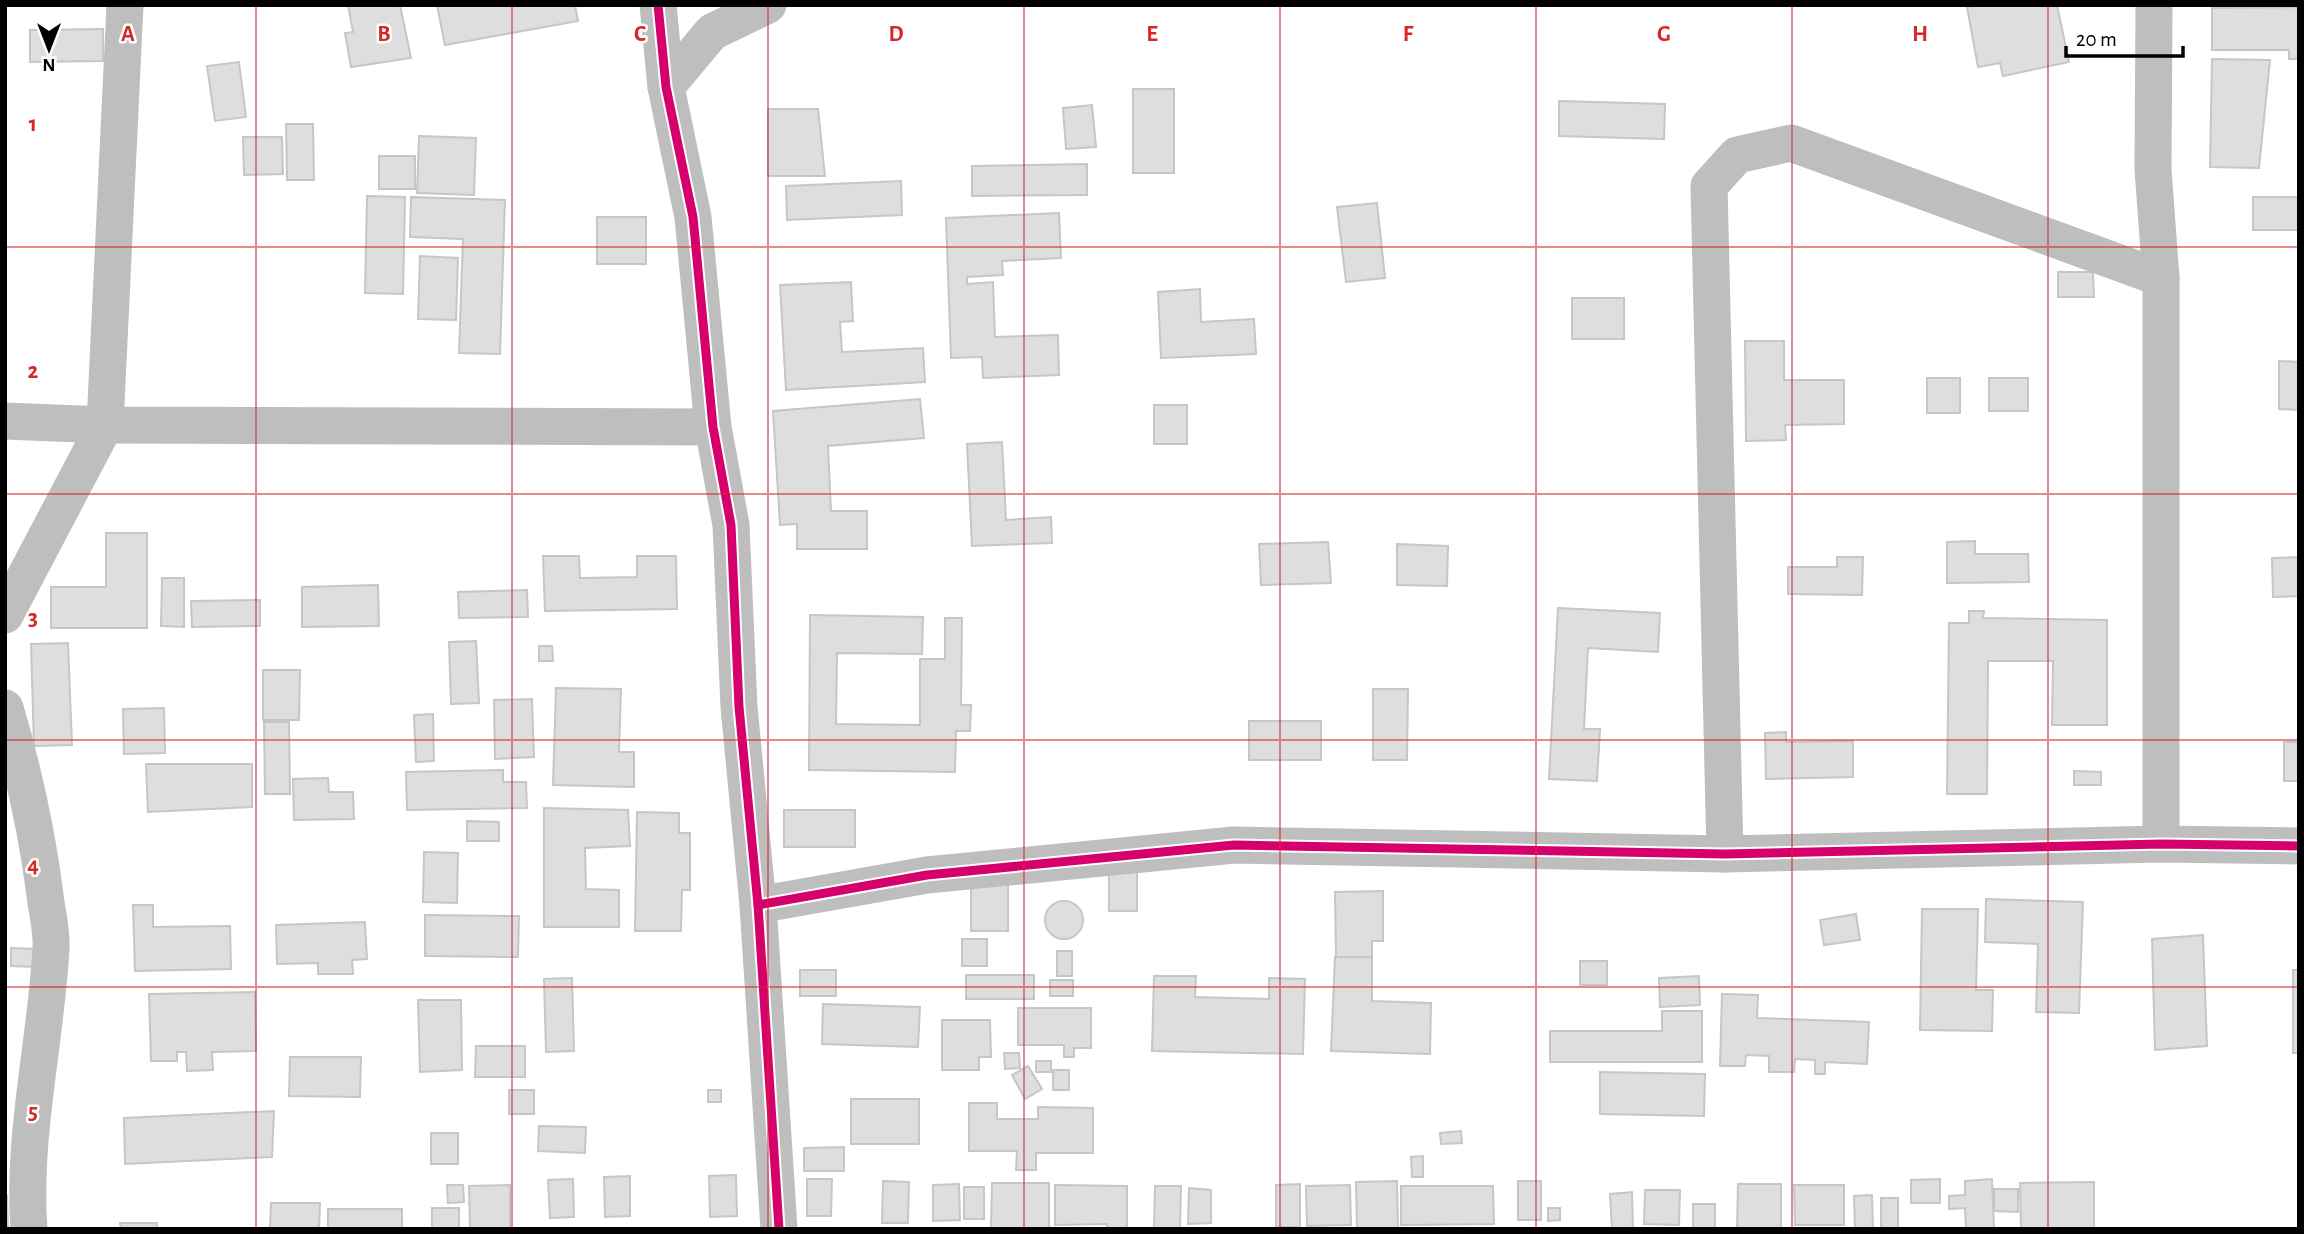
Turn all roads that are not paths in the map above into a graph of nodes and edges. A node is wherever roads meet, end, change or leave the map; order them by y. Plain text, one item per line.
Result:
1 (125, 5) edge
2 (658, 5) edge
3 (768, 5) edge
4 (2154, 5) edge
5 (666, 88) junction
6 (2161, 278) junction
7 (5, 421) edge
8 (105, 425) junction
9 (713, 427) junction
10 (5, 615) edge
11 (5, 708) edge
12 (2161, 844) junction
13 (2299, 846) edge
14 (1725, 854) junction
15 (758, 905) junction
16 (29, 1229) edge
17 (779, 1229) edge

1 - 8 street
2 - 5 street
3 - 5 street
4 - 6 street
5 - 9 street
6 - 12 street
6 - 14 street
7 - 8 street
8 - 9 street
8 - 10 street
9 - 15 street
11 - 16 street
12 - 13 street
12 - 14 street
14 - 15 street
15 - 17 street

